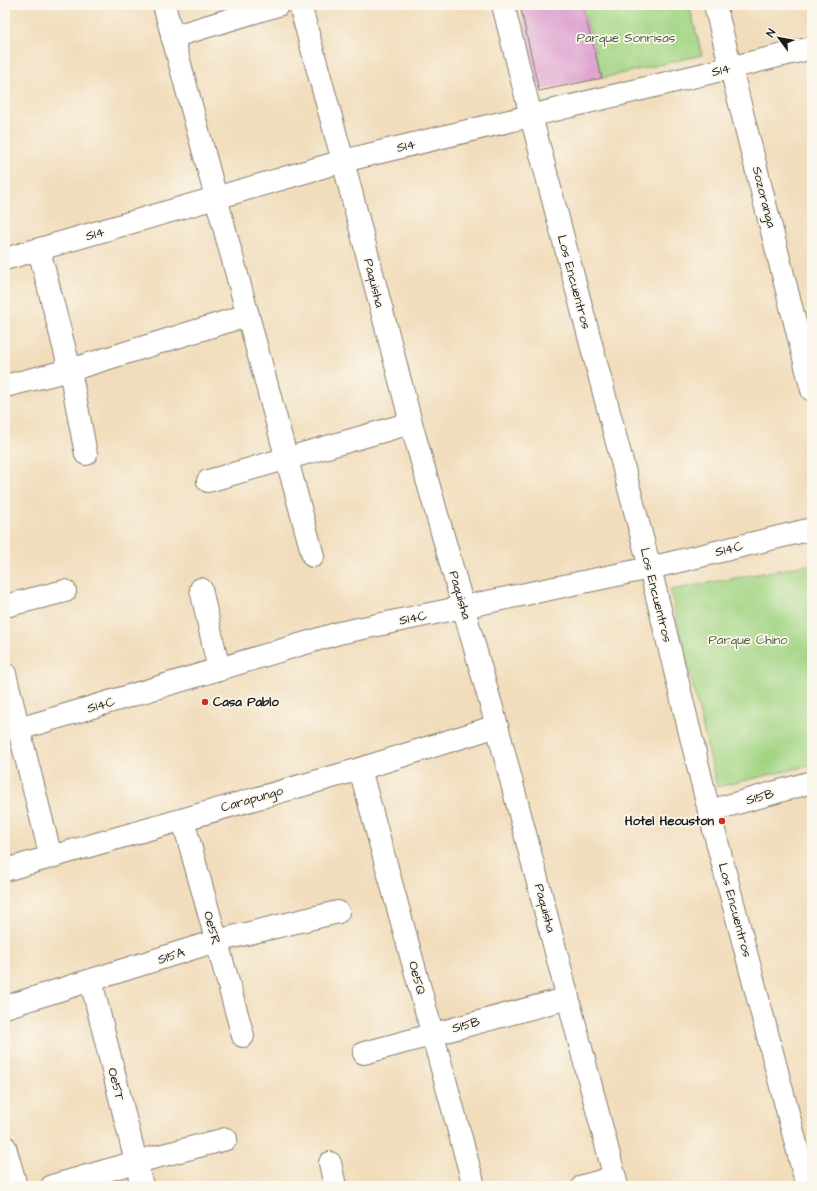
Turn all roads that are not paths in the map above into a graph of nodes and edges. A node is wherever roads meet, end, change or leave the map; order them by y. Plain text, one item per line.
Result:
1 (164, 5) edge
2 (278, 5) edge
3 (300, 5) edge
4 (503, 5) edge
5 (715, 5) edge
6 (172, 37) junction
7 (812, 48) edge
8 (732, 67) junction
9 (531, 116) junction
10 (343, 161) junction
11 (216, 198) junction
12 (39, 250) junction
13 (5, 259) edge
14 (248, 315) junction
15 (70, 370) junction
16 (5, 386) edge
17 (812, 390) edge
18 (411, 423) junction
19 (86, 454) dead end
20 (286, 458) junction
21 (208, 481) dead end
22 (812, 529) edge
23 (313, 556) dead end
24 (650, 568) junction
25 (201, 589) dead end
26 (65, 591) dead end
27 (5, 606) edge
28 (464, 607) junction
29 (219, 670) junction
30 (5, 674) edge
31 (497, 726) junction
32 (19, 729) junction
33 (360, 769) junction
34 (812, 782) edge
35 (709, 811) junction
36 (183, 820) junction
37 (51, 858) junction
38 (5, 870) edge
39 (338, 912) dead end
40 (216, 941) junction
41 (91, 982) junction
42 (568, 998) junction
43 (5, 1007) edge
44 (432, 1034) junction
45 (243, 1036) dead end
46 (364, 1053) dead end
47 (226, 1139) dead end
48 (5, 1147) edge
49 (136, 1162) junction
50 (330, 1163) dead end
51 (616, 1182) edge
52 (16, 1186) edge
53 (52, 1186) edge
54 (142, 1186) edge
55 (335, 1186) edge
56 (474, 1186) edge
57 (583, 1186) edge
58 (807, 1186) edge

1 - 6 street
2 - 6 street
3 - 10 street, Paquisha
4 - 9 street, Los Encuentros
5 - 8 street, Sozoranga
6 - 11 street
7 - 8 street, S14
8 - 9 street, S14
8 - 17 street, Sozoranga
9 - 10 street, S14
9 - 24 street, Los Encuentros
10 - 11 street, S14
10 - 18 street, Paquisha
11 - 12 street, S14
11 - 14 street
12 - 13 street, S14
12 - 15 street
14 - 15 street
14 - 20 street
15 - 16 street
15 - 19 street
18 - 20 street
18 - 28 street, Paquisha
20 - 21 street
20 - 23 street
22 - 24 street, S14C
24 - 28 street, S14C
24 - 35 street, Los Encuentros
25 - 29 street
26 - 27 street
28 - 29 street, S14C
28 - 31 street, Paquisha
29 - 32 street, S14C
30 - 32 street
31 - 33 street, Carapungo
31 - 42 street, Paquisha
32 - 37 street
33 - 36 street, Carapungo
33 - 44 street, Oe5Q
34 - 35 street, S15B
35 - 58 street, Los Encuentros
36 - 37 street, Carapungo
36 - 40 street, Oe5R
37 - 38 street, Carapungo
39 - 40 street, S15A
40 - 41 street, S15A
40 - 45 street, Oe5R
41 - 43 street, S15A
41 - 49 street, Oe5T
42 - 44 street, S15B
42 - 51 street, Paquisha
44 - 46 street, S15B
44 - 56 street, Oe5Q
47 - 49 street
48 - 52 street
49 - 53 street
49 - 54 street, Oe5T
50 - 55 street
51 - 57 street

